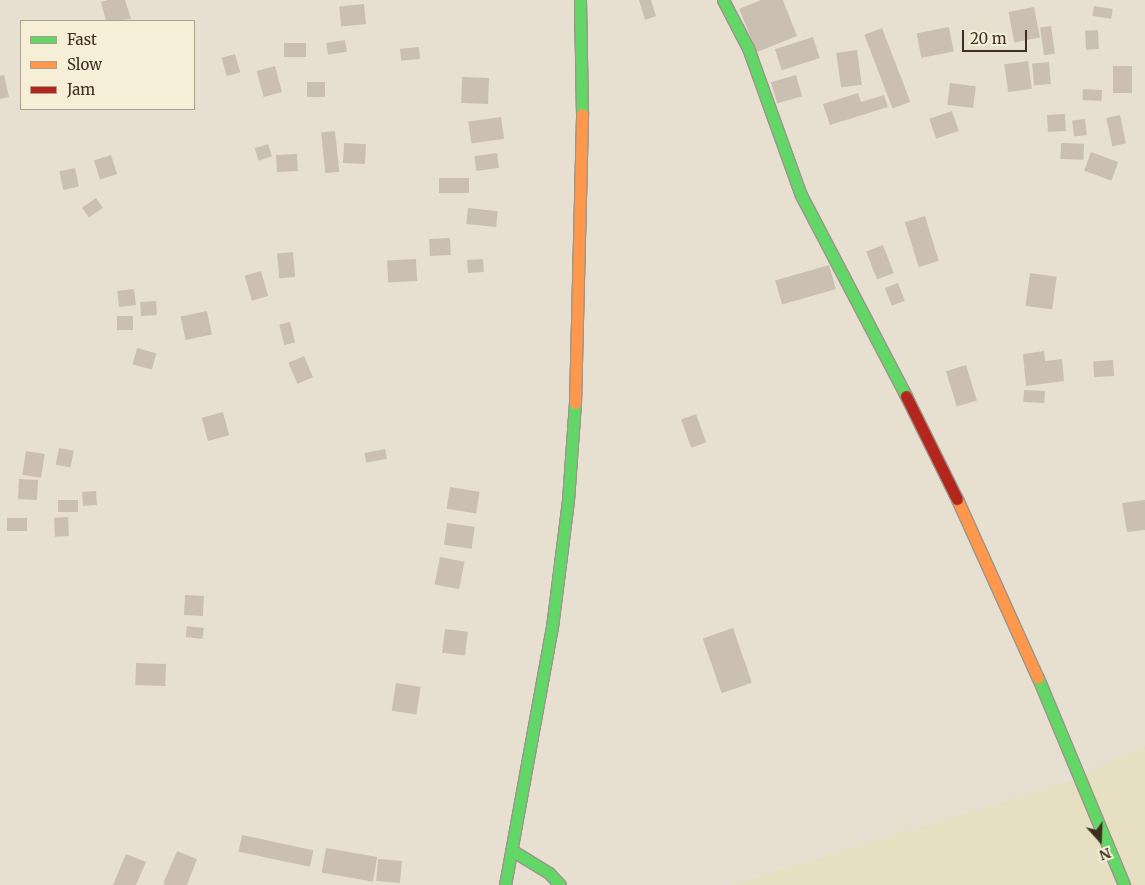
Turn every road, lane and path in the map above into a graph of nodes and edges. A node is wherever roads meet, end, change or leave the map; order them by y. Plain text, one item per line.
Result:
1 (580, 0) edge
2 (723, 0) edge
3 (513, 851) junction
4 (505, 885) edge
5 (560, 885) edge
6 (1124, 885) edge

1 - 3 street
2 - 6 street
3 - 4 street
3 - 5 street

